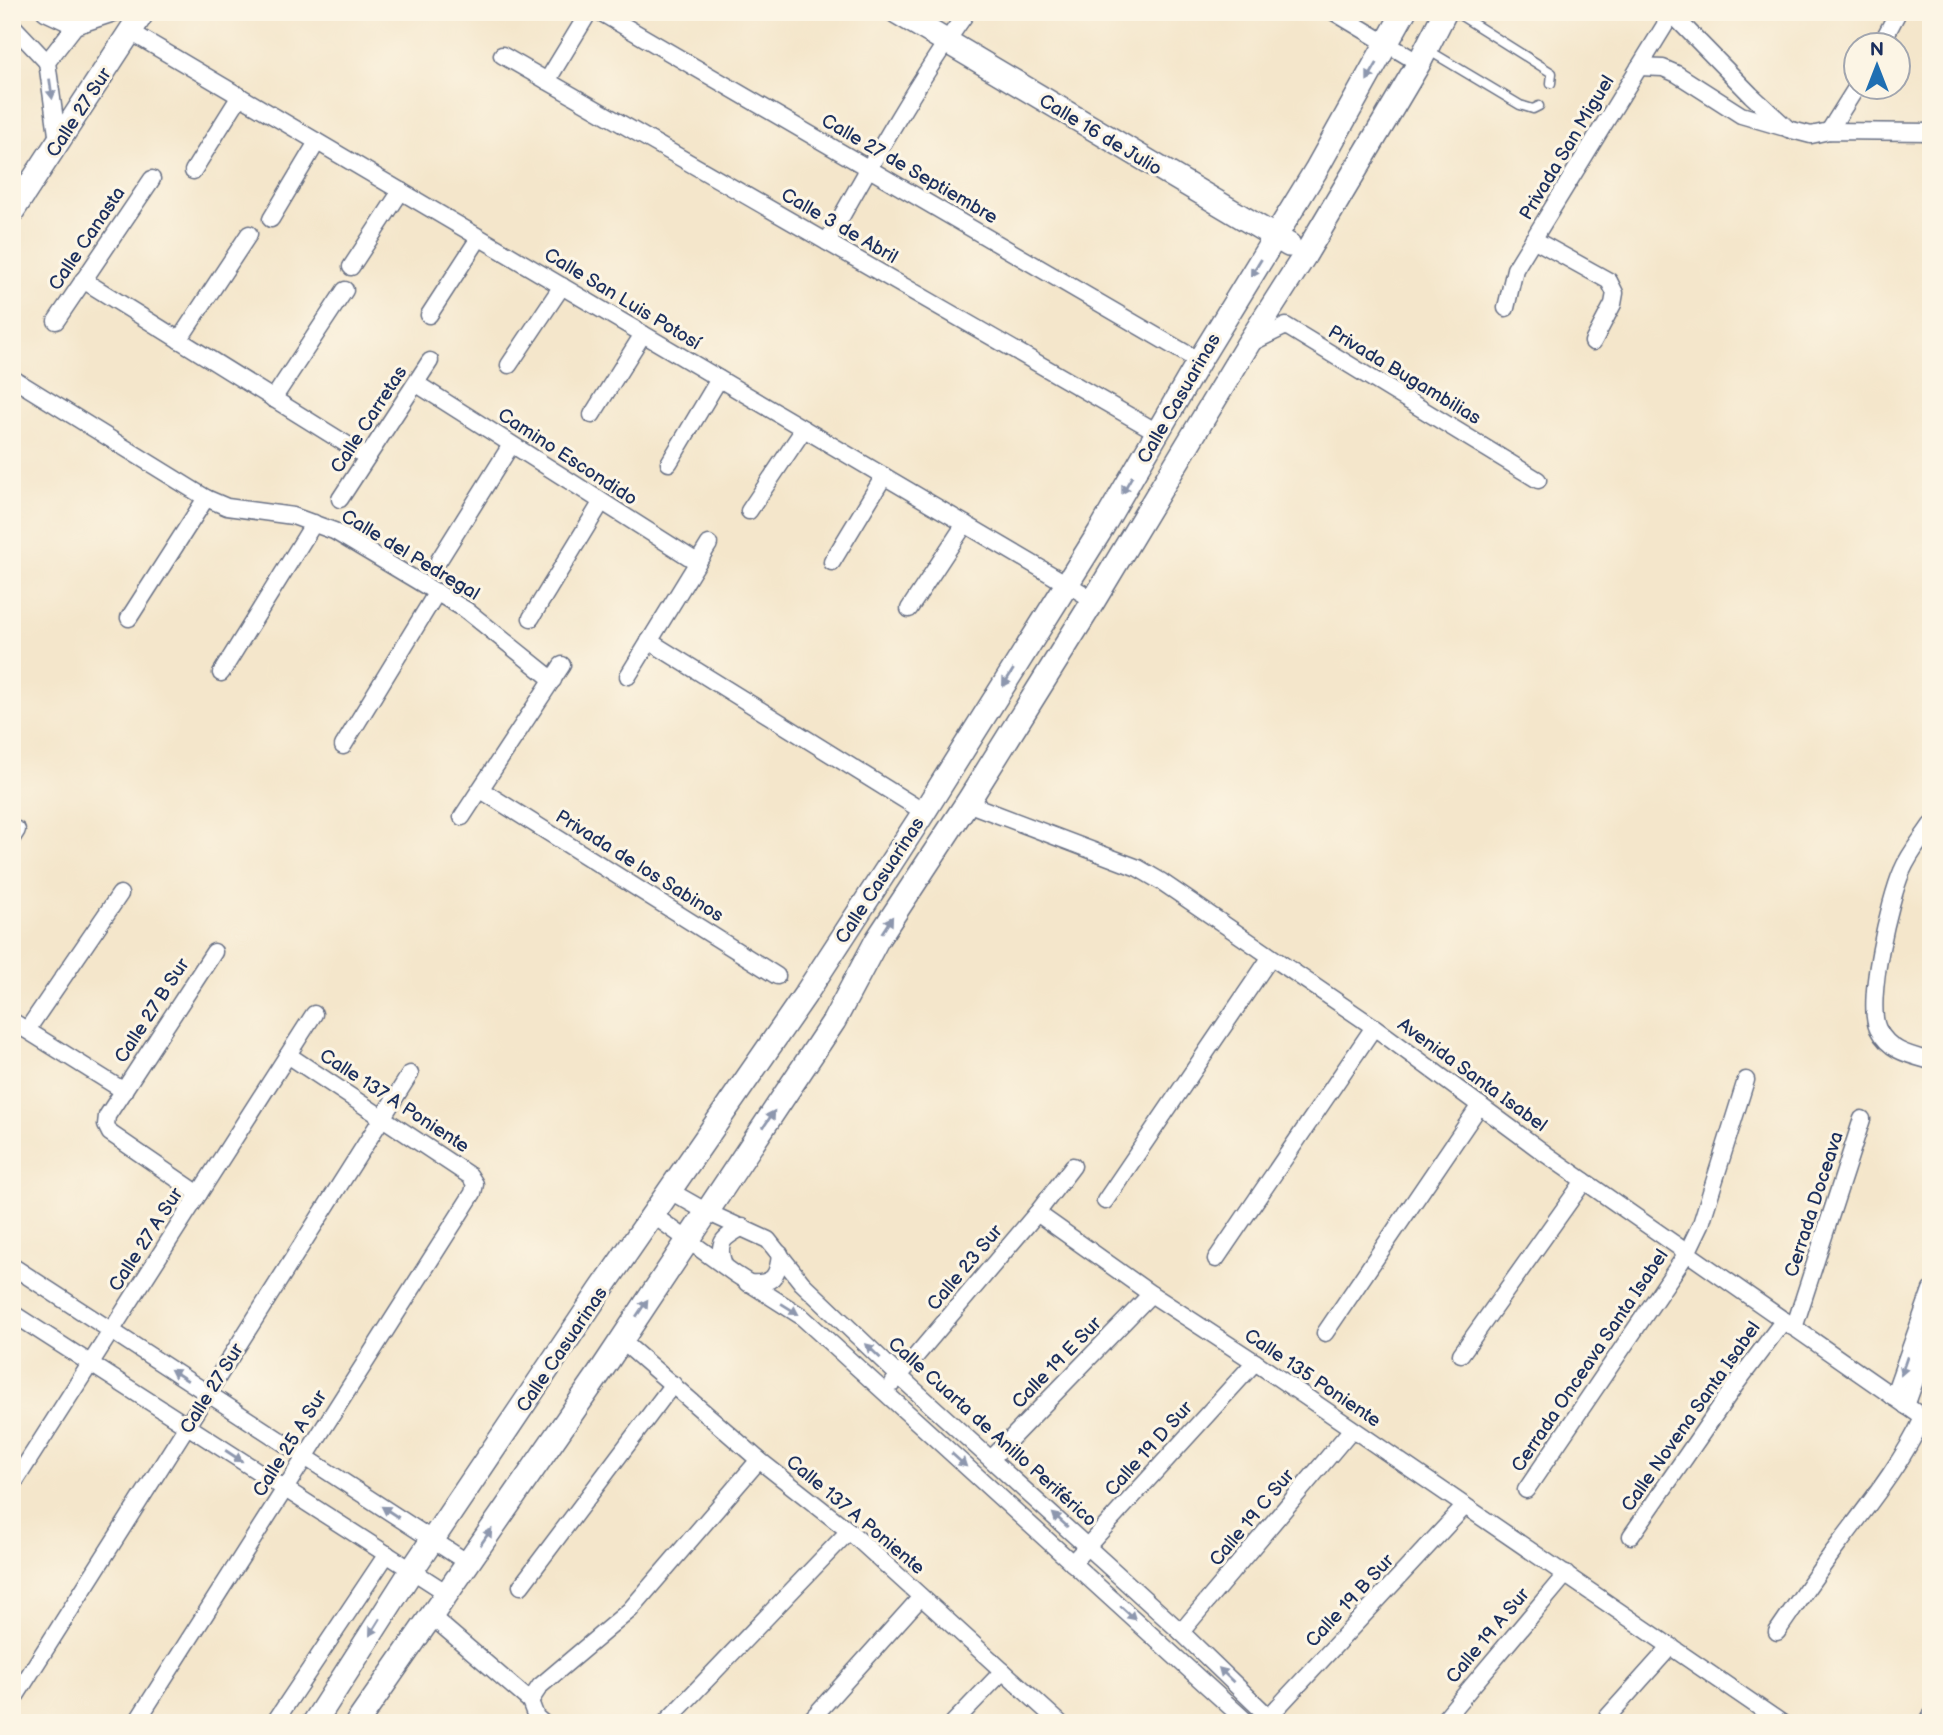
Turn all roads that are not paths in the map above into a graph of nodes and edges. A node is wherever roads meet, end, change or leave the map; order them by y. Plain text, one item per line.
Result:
1 (45, 12) edge
2 (117, 12) edge
3 (143, 12) edge
4 (589, 12) edge
5 (600, 12) edge
6 (897, 12) edge
7 (967, 12) edge
8 (1334, 12) edge
9 (1404, 12) edge
10 (1445, 12) edge
11 (1455, 12) edge
12 (1898, 12) edge
13 (1672, 13) edge
14 (12, 25) edge
15 (75, 26) junction
16 (131, 32) junction
17 (1887, 32) edge
18 (946, 41) junction
19 (1388, 44) junction
20 (502, 55) dead end
21 (1422, 55) junction
22 (47, 62) junction
23 (1639, 67) junction
24 (547, 81) junction
25 (1551, 83) dead end
26 (240, 96) junction
27 (1847, 102) edge
28 (1539, 106) dead end
29 (1788, 129) junction
30 (1829, 131) junction
31 (1931, 132) edge
32 (58, 142) junction
33 (317, 142) junction
34 (868, 169) junction
35 (192, 171) dead end
36 (152, 179) dead end
37 (401, 191) junction
38 (12, 212) edge
39 (271, 219) dead end
40 (249, 234) dead end
41 (1275, 237) junction
42 (479, 238) junction
43 (1533, 240) junction
44 (827, 242) junction
45 (1305, 255) junction
46 (351, 267) dead end
47 (83, 280) junction
48 (562, 286) junction
49 (345, 290) dead end
50 (1506, 308) dead end
51 (429, 315) dead end
52 (56, 321) dead end
53 (643, 334) junction
54 (178, 340) junction
55 (1593, 342) dead end
56 (1248, 344) junction
57 (430, 361) dead end
58 (1199, 361) junction
59 (509, 365) dead end
60 (12, 378) edge
61 (719, 379) junction
62 (416, 384) junction
63 (273, 399) junction
64 (592, 415) dead end
65 (804, 429) junction
66 (1157, 432) junction
67 (511, 445) junction
68 (366, 457) junction
69 (669, 463) dead end
70 (884, 477) junction
71 (1538, 480) dead end
72 (206, 498) junction
73 (341, 499) dead end
74 (601, 503) junction
75 (749, 511) dead end
76 (314, 523) junction
77 (965, 524) junction
78 (709, 544) dead end
79 (439, 560) dead end
80 (697, 562) junction
81 (832, 562) dead end
82 (1067, 584) junction
83 (437, 592) junction
84 (1094, 600) junction
85 (909, 609) dead end
86 (129, 618) dead end
87 (531, 618) dead end
88 (649, 640) junction
89 (562, 665) dead end
90 (221, 673) dead end
91 (628, 676) dead end
92 (553, 680) junction
93 (342, 746) dead end
94 (481, 790) junction
95 (969, 800) junction
96 (924, 812) junction
97 (462, 817) dead end
98 (1931, 825) edge
99 (120, 894) dead end
100 (215, 953) dead end
101 (1270, 958) junction
102 (777, 976) dead end
103 (314, 1014) dead end
104 (12, 1021) edge
105 (1374, 1027) junction
106 (27, 1030) junction
107 (288, 1055) junction
108 (1931, 1061) edge
109 (410, 1074) dead end
110 (1746, 1080) dead end
111 (124, 1091) junction
112 (1480, 1105) junction
113 (383, 1118) junction
114 (1862, 1119) dead end
115 (1073, 1166) dead end
116 (1584, 1181) junction
117 (475, 1184) joint
118 (670, 1191) junction
119 (199, 1194) junction
120 (1105, 1201) dead end
121 (707, 1212) junction
122 (1037, 1213) junction
123 (653, 1215) junction
124 (743, 1227) junction
125 (688, 1240) junction
126 (1687, 1253) junction
127 (780, 1254) junction
128 (1216, 1259) dead end
129 (724, 1265) junction
130 (13, 1268) edge
131 (747, 1283) junction
132 (1931, 1290) edge
133 (1152, 1294) junction
134 (12, 1313) edge
135 (1789, 1324) junction
136 (111, 1331) junction
137 (1325, 1333) dead end
138 (1931, 1336) edge
139 (621, 1340) junction
140 (1461, 1354) dead end
141 (1255, 1362) junction
142 (90, 1363) junction
143 (900, 1376) junction
144 (673, 1384) junction
145 (885, 1393) junction
146 (208, 1394) junction
147 (1900, 1401) junction
148 (1927, 1421) edge
149 (187, 1425) junction
150 (1352, 1429) junction
151 (304, 1457) junction
152 (992, 1458) junction
153 (759, 1460) junction
154 (12, 1486) edge
155 (285, 1488) junction
156 (1526, 1490) dead end
157 (1465, 1506) junction
158 (849, 1531) junction
159 (1631, 1536) dead end
160 (432, 1539) junction
161 (1088, 1545) junction
162 (387, 1554) junction
163 (468, 1563) junction
164 (1072, 1563) junction
165 (412, 1570) junction
166 (1566, 1574) junction
167 (522, 1587) dead end
168 (447, 1593) junction
169 (921, 1597) junction
170 (431, 1616) junction
171 (1181, 1632) junction
172 (1777, 1632) dead end
173 (1671, 1646) junction
174 (1003, 1671) junction
175 (530, 1701) junction
176 (12, 1702) edge
177 (1931, 1716) edge
178 (1269, 1721) edge
179 (1780, 1722) edge
180 (136, 1723) edge
181 (274, 1723) edge
182 (314, 1723) edge
183 (357, 1723) edge
184 (542, 1723) edge
185 (665, 1723) edge
186 (808, 1723) edge
187 (953, 1723) edge
188 (1060, 1723) edge
189 (1248, 1723) edge
190 (1440, 1723) edge
191 (1602, 1723) edge
192 (1927, 1723) edge

1 - 15 street
2 - 15 street
3 - 16 main road, Calle 27 Sur
4 - 24 street
5 - 34 street, Calle 27 de Septiembre
6 - 18 main road, Calle 16 de Julio
7 - 18 street
8 - 19 street
9 - 19 main road, Calle Casuarinas
10 - 21 main road, Calle Casuarinas
11 - 25 lane
12 - 17 street
13 - 23 street, Privada San Miguel
13 - 29 street
14 - 22 street
15 - 22 street
16 - 26 street, Calle San Luis Potosí
16 - 32 main road, Calle 27 Sur
18 - 34 street
18 - 41 main road, Calle 16 de Julio
19 - 21 street
19 -> 41 main road, Calle Casuarinas
20 - 24 street, Calle 3 de Abril
21 - 28 lane
21 - 45 main road, Calle Casuarinas
22 -> 32 street
23 - 29 street
23 - 43 street, Privada San Miguel
24 - 44 street, Calle 3 de Abril
26 - 33 street, Calle San Luis Potosí
26 - 35 street
27 - 30 street
29 - 30 street
30 - 31 street
32 - 38 main road, Calle 27 Sur
33 - 37 street, Calle San Luis Potosí
33 - 39 street
34 - 44 street
34 - 58 street, Calle 27 de Septiembre
36 - 47 street, Calle Canasta
37 - 42 street, Calle San Luis Potosí
37 - 46 street
40 - 54 street
41 - 45 main road, Calle 16 de Julio
41 -> 58 main road, Calle Casuarinas
42 - 48 street, Calle San Luis Potosí
42 - 51 street
43 - 50 street, Privada San Miguel
43 - 55 street
44 - 66 street, Calle 3 de Abril
45 - 56 main road, Calle Casuarinas
47 - 52 street, Calle Canasta
47 - 54 street
48 - 53 street, Calle San Luis Potosí
48 - 59 street
49 - 63 street
53 - 61 street, Calle San Luis Potosí
53 - 64 street
54 - 63 street
56 - 71 street, Privada Bugambilias
56 - 84 main road, Calle Casuarinas
57 - 62 street, Calle Carretas
58 - 66 main road, Calle Casuarinas
60 - 72 street, Calle del Pedregal
61 - 65 street, Calle San Luis Potosí
61 - 69 street
62 - 67 street, Camino Escondido
62 - 68 street, Calle Carretas
63 - 68 street
65 - 70 street, Calle San Luis Potosí
65 - 75 street
66 -> 82 main road, Calle Casuarinas
67 - 74 street, Camino Escondido
67 - 79 street
68 - 73 street, Calle Carretas
70 - 77 street, Calle San Luis Potosí
70 - 81 street
72 - 76 street, Calle del Pedregal
72 - 86 street
74 - 80 street, Camino Escondido
74 - 87 street
76 - 83 street, Calle del Pedregal
76 - 90 street
77 - 82 street, Calle San Luis Potosí
77 - 85 street
78 - 80 street
80 - 88 street
82 - 84 street, Calle San Luis Potosí
82 -> 96 main road, Calle Casuarinas
83 - 92 street, Calle del Pedregal
83 - 93 street
84 - 95 main road, Calle Casuarinas
88 - 91 street
88 - 96 street
89 - 92 street
92 - 94 street
94 - 97 street
94 - 102 street, Privada de los Sabinos
95 - 101 street, Avenida Santa Isabel
121 -> 95 main road, Calle Casuarinas
96 - 118 main road, Calle Casuarinas
98 - 108 street
99 - 106 street
100 - 111 street, Calle 27 B Sur
101 - 105 street, Avenida Santa Isabel
101 - 120 street
103 - 107 street, Calle 27 A Sur
104 - 106 street
105 - 112 street, Avenida Santa Isabel
105 - 128 street
106 - 111 street
107 - 113 street, Calle 137 A Poniente
107 - 119 street, Calle 27 A Sur
109 - 113 street, Calle 27 Sur
110 - 126 street, Cerrada Onceava Santa Isabel
111 - 119 street, Calle 27 B Sur
112 - 116 street, Avenida Santa Isabel
112 - 137 street
113 - 117 street, Calle 137 A Poniente
113 - 146 street, Calle 27 Sur
114 - 135 street, Cerrada Doceava
115 - 122 street, Calle 23 Sur
116 - 126 street, Avenida Santa Isabel
116 - 140 street
117 - 151 street, Calle 25 A Sur
118 - 121 street, Calle Cuarta de Anillo Periférico
118 - 123 main road, Calle Casuarinas
119 - 136 street, Calle 27 A Sur
121 - 124 street, Calle Cuarta de Anillo Periférico
121 - 125 main road, Calle Casuarinas
122 - 133 street, Calle 135 Poniente
122 - 143 street, Calle 23 Sur
123 - 125 street
123 - 160 main road, Calle Casuarinas
124 - 127 street, Calle Cuarta de Anillo Periférico
124 - 129 street
125 - 129 street
139 -> 125 main road, Calle Casuarinas
126 - 135 street, Avenida Santa Isabel
126 - 156 street, Cerrada Onceava Santa Isabel
127 - 131 street
143 -> 127 street, Calle Cuarta de Anillo Periférico
129 - 131 street
130 - 136 street
131 -> 145 street
132 -> 147 street
133 - 141 street, Calle 135 Poniente
133 - 152 street, Calle 19 E Sur
134 - 142 street
135 - 147 street, Avenida Santa Isabel
135 - 159 street, Calle Novena Santa Isabel
136 - 142 street, Calle 27 A Sur
146 -> 136 street
138 - 147 street
139 - 144 street, Calle 137 A Poniente
163 -> 139 main road, Calle Casuarinas
141 - 150 street, Calle 135 Poniente
141 - 161 street, Calle 19 D Sur
142 - 149 street
142 - 154 street, Calle 27 A Sur
143 - 145 street, Calle 23 Sur
143 - 152 street, Calle Cuarta de Anillo Periférico
144 - 153 street, Calle 137 A Poniente
144 - 167 street
145 -> 164 street
146 - 149 street, Calle 27 Sur
146 - 151 street
147 - 148 street, Avenida Santa Isabel
148 - 172 street
149 -> 155 street
149 - 176 street, Calle 27 Sur
150 - 157 street, Calle 135 Poniente
150 - 171 street, Calle 19 C Sur
151 - 155 street, Calle 25 A Sur
160 -> 151 street
161 -> 152 street, Calle Cuarta de Anillo Periférico
153 - 158 street, Calle 137 A Poniente
153 - 175 street
155 - 162 street
155 - 180 street, Calle 25 A Sur
157 - 166 street, Calle 135 Poniente
157 - 178 street, Calle 19 B Sur
158 - 169 street, Calle 137 A Poniente
158 - 185 street
160 - 163 street
160 - 165 main road, Calle Casuarinas
161 - 164 street, Calle 19 D Sur
161 - 171 street, Calle Cuarta de Anillo Periférico
162 - 165 street
162 - 181 street
163 - 168 main road, Calle Casuarinas
164 -> 189 street
165 - 168 street
165 -> 182 main road, Calle Casuarinas
166 - 173 street, Calle 135 Poniente
166 - 190 street, Calle 19 A Sur
168 - 170 main road, Calle Casuarinas
169 - 174 street, Calle 137 A Poniente
169 - 186 street
170 - 175 street
170 - 183 main road, Calle Casuarinas
178 -> 171 street, Calle Cuarta de Anillo Periférico
173 - 179 street, Calle 135 Poniente
173 - 191 street
174 - 187 street
174 - 188 street, Calle 137 A Poniente
175 - 184 street
177 - 192 street

